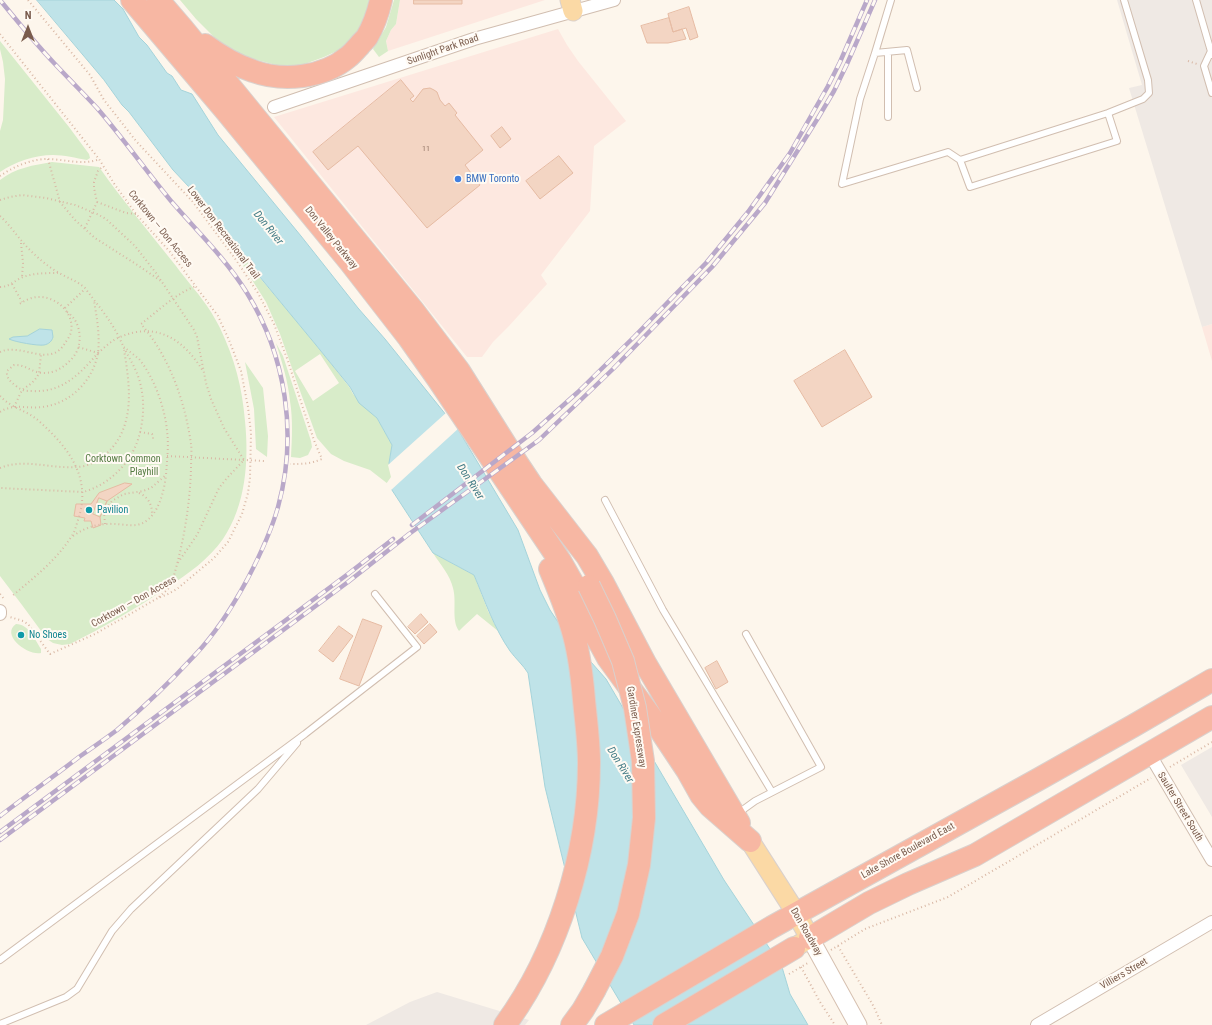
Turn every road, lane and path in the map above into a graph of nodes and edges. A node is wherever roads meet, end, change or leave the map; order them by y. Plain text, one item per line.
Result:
1 (28, 0) edge
2 (132, 0) edge
3 (158, 0) edge
4 (381, 0) edge
5 (614, 0) edge
6 (891, 0) edge
7 (1124, 0) edge
8 (1196, 0) edge
9 (571, 5) edge
10 (184, 28) junction
11 (0, 34) edge
12 (888, 52) junction
13 (875, 53) junction
14 (1212, 53) edge
15 (1188, 60) dead end
16 (1200, 66) dead end
17 (917, 88) dead end
18 (1212, 93) edge
19 (274, 107) dead end
20 (1108, 113) junction
21 (888, 117) dead end
22 (48, 159) junction
23 (100, 159) junction
24 (960, 160) junction
25 (103, 166) junction
26 (0, 176) edge
27 (0, 200) edge
28 (60, 202) junction
29 (97, 202) junction
30 (92, 212) junction
31 (136, 214) junction
32 (0, 216) edge
33 (85, 228) junction
34 (21, 241) junction
35 (59, 273) junction
36 (22, 277) junction
37 (162, 282) junction
38 (12, 284) junction
39 (196, 286) junction
40 (0, 287) edge
41 (85, 289) junction
42 (173, 299) junction
43 (93, 300) junction
44 (22, 302) junction
45 (18, 305) dead end
46 (65, 308) junction
47 (67, 312) junction
48 (147, 331) junction
49 (120, 337) junction
50 (123, 346) junction
51 (78, 347) junction
52 (0, 352) edge
53 (98, 353) junction
54 (41, 355) junction
55 (204, 372) junction
56 (39, 373) junction
57 (22, 390) junction
58 (0, 396) edge
59 (14, 407) junction
60 (0, 412) edge
61 (140, 432) junction
62 (153, 441) dead end
63 (167, 456) junction
64 (191, 456) junction
65 (244, 460) junction
66 (250, 460) junction
67 (264, 461) dead end
68 (290, 464) dead end
69 (77, 467) junction
70 (0, 468) edge
71 (166, 475) junction
72 (522, 487) junction
73 (0, 488) edge
74 (83, 492) junction
75 (138, 492) junction
76 (605, 500) dead end
77 (152, 515) junction
78 (105, 524) junction
79 (72, 536) junction
80 (177, 564) junction
81 (374, 594) dead end
82 (11, 597) dead end
83 (158, 598) junction
84 (13, 619) dead end
85 (746, 634) dead end
86 (1212, 680) edge
87 (1212, 717) edge
88 (305, 734) junction
89 (1212, 742) edge
90 (1149, 753) junction
91 (1172, 765) dead end
92 (1147, 780) dead end
93 (772, 792) junction
94 (734, 816) junction
95 (750, 841) junction
96 (1212, 860) edge
97 (796, 913) junction
98 (1212, 922) edge
99 (802, 943) junction
100 (0, 960) edge
101 (789, 974) dead end
102 (0, 1024) edge
103 (505, 1025) edge
104 (572, 1025) edge
105 (606, 1025) edge
106 (664, 1025) edge
107 (835, 1025) edge
108 (858, 1025) edge
109 (882, 1025) edge
110 (1036, 1025) edge

1 - 68 path, Lower Don Recreational Trail
2 - 72 highway, Don Valley Parkway
3 - 10 highway, Don Valley Parkway
4 - 10 highway
5 - 9 street, Sunlight Park Road
6 - 13 lane
7 - 20 lane
8 - 14 lane
9 - 19 street, Sunlight Park Road
10 - 72 highway, Don Valley Parkway
11 - 23 path, Corktown — Don Access
12 - 13 lane
12 - 17 lane
12 - 21 lane
13 - 24 lane
14 - 18 lane
15 - 16 path
20 - 24 lane
20 - 24 lane
22 - 23 path
22 - 26 path
22 - 28 path
23 - 25 path, Corktown — Don Access
25 - 29 path
25 - 31 path, Corktown — Don Access
27 - 28 path
28 - 30 path
28 - 33 path
29 - 30 path
29 - 31 path
30 - 33 path
30 - 37 path
31 - 39 path, Corktown — Don Access
32 - 34 path
33 - 37 path
34 - 35 path
34 - 36 path
35 - 36 path
35 - 41 path
36 - 38 path
37 - 42 path
38 - 40 path
38 - 44 path
39 - 42 path
39 - 66 path, Corktown — Don Access
41 - 43 path
41 - 46 path
42 - 48 path
42 - 55 path
43 - 49 path
43 - 53 path
44 - 45 path
44 - 46 path
46 - 47 path
47 - 51 path
47 - 54 path
48 - 49 path
48 - 55 path
48 - 64 path
49 - 50 path
49 - 53 path
50 - 61 path
50 - 63 path
50 - 69 path
51 - 53 path
51 - 56 path
52 - 54 path
53 - 57 path
53 - 59 path
54 - 56 path
55 - 65 path
56 - 57 path
56 - 57 path
57 - 59 path
58 - 59 path
59 - 60 path
59 - 69 path
61 - 62 path
61 - 74 path
63 - 64 path
63 - 71 path
64 - 65 path
64 - 80 path
65 - 66 path
65 - 80 path
66 - 67 path
66 - 83 path, Corktown — Don Access
69 - 70 path
69 - 74 path
71 - 75 path
71 - 77 path
72 - 94 highway
72 - 95 highway
72 - 103 highway
72 - 104 highway, Gardiner Expressway, bridge
73 - 74 path
74 - 79 path
75 - 77 path
75 - 78 path
76 - 93 lane
77 - 78 path
78 - 79 path
79 - 82 path
80 - 83 path
81 - 88 lane
83 - 84 path, Corktown — Don Access
85 - 93 lane
86 - 97 highway, Lake Shore Boulevard East
87 - 90 highway
88 - 100 lane
88 - 102 lane
89 - 91 path
90 - 96 street, Saulter Street South
90 - 99 highway
92 - 109 path
93 - 94 lane
94 - 95 highway
95 - 97 main road, Don Roadway
97 - 99 main road, Don Roadway
97 - 105 highway, Lake Shore Boulevard East
98 - 110 street, Villiers Street
99 - 106 highway
99 - 108 street, Don Roadway
101 - 107 path

